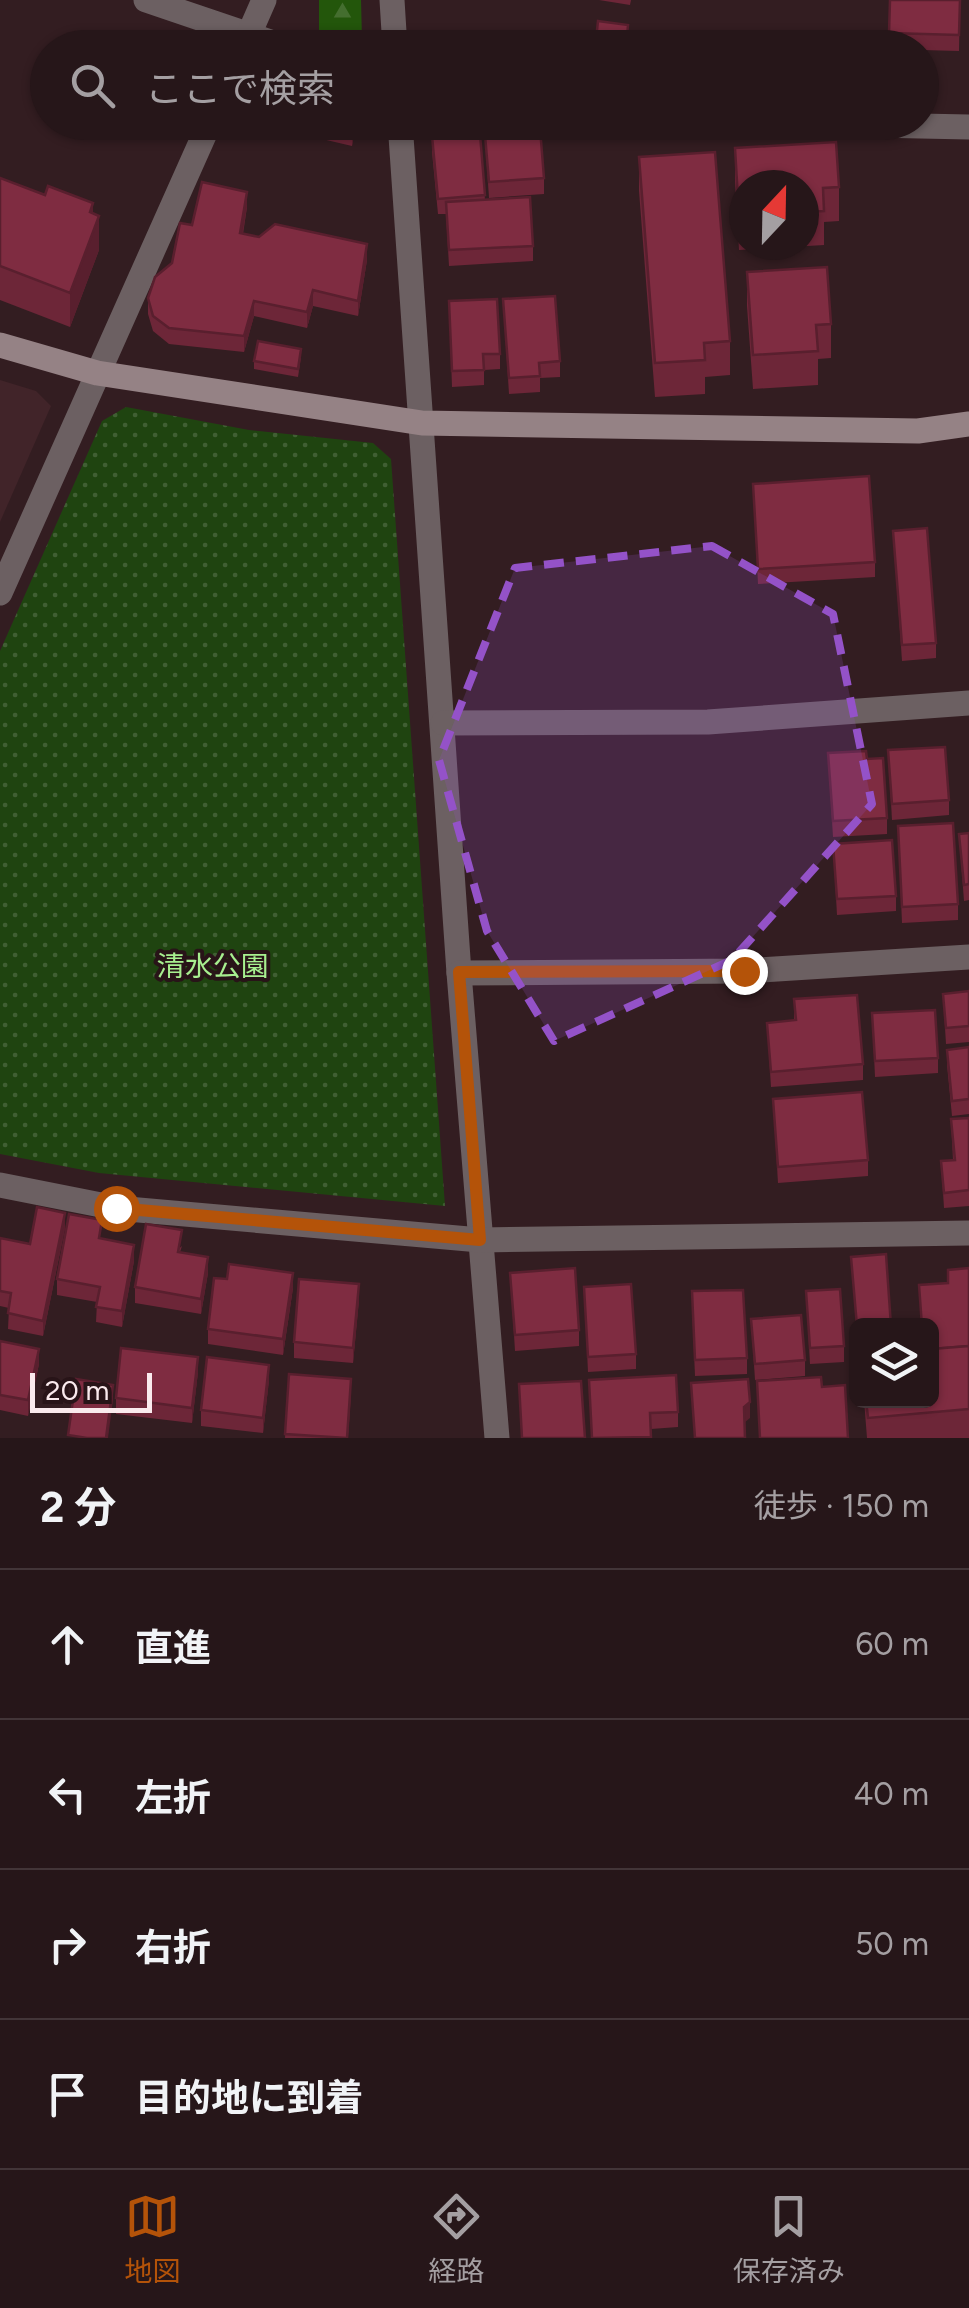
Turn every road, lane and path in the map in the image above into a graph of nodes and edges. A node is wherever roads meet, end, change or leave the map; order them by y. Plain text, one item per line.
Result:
1 (146, 0) edge
2 (264, 0) edge
3 (392, 0) edge
4 (217, 30) edge
5 (251, 30) edge
6 (394, 30) edge
7 (939, 126) edge
8 (969, 127) edge
9 (202, 140) edge
10 (401, 140) edge
11 (0, 345) edge
12 (97, 373) junction
13 (422, 423) junction
14 (969, 424) edge
15 (0, 593) edge
16 (969, 703) edge
17 (443, 722) junction
18 (969, 957) edge
19 (459, 972) junction
20 (0, 1185) edge
21 (969, 1233) edge
22 (480, 1240) junction
23 (497, 1438) edge

1 - 4 street
2 - 5 street
3 - 6 street
7 - 8 street
9 - 12 street
10 - 13 street
11 - 12 street
12 - 13 street
12 - 15 street
13 - 14 street
13 - 17 street
16 - 17 street
17 - 19 street
18 - 19 street
19 - 22 street
20 - 22 street
21 - 22 street
22 - 23 street

